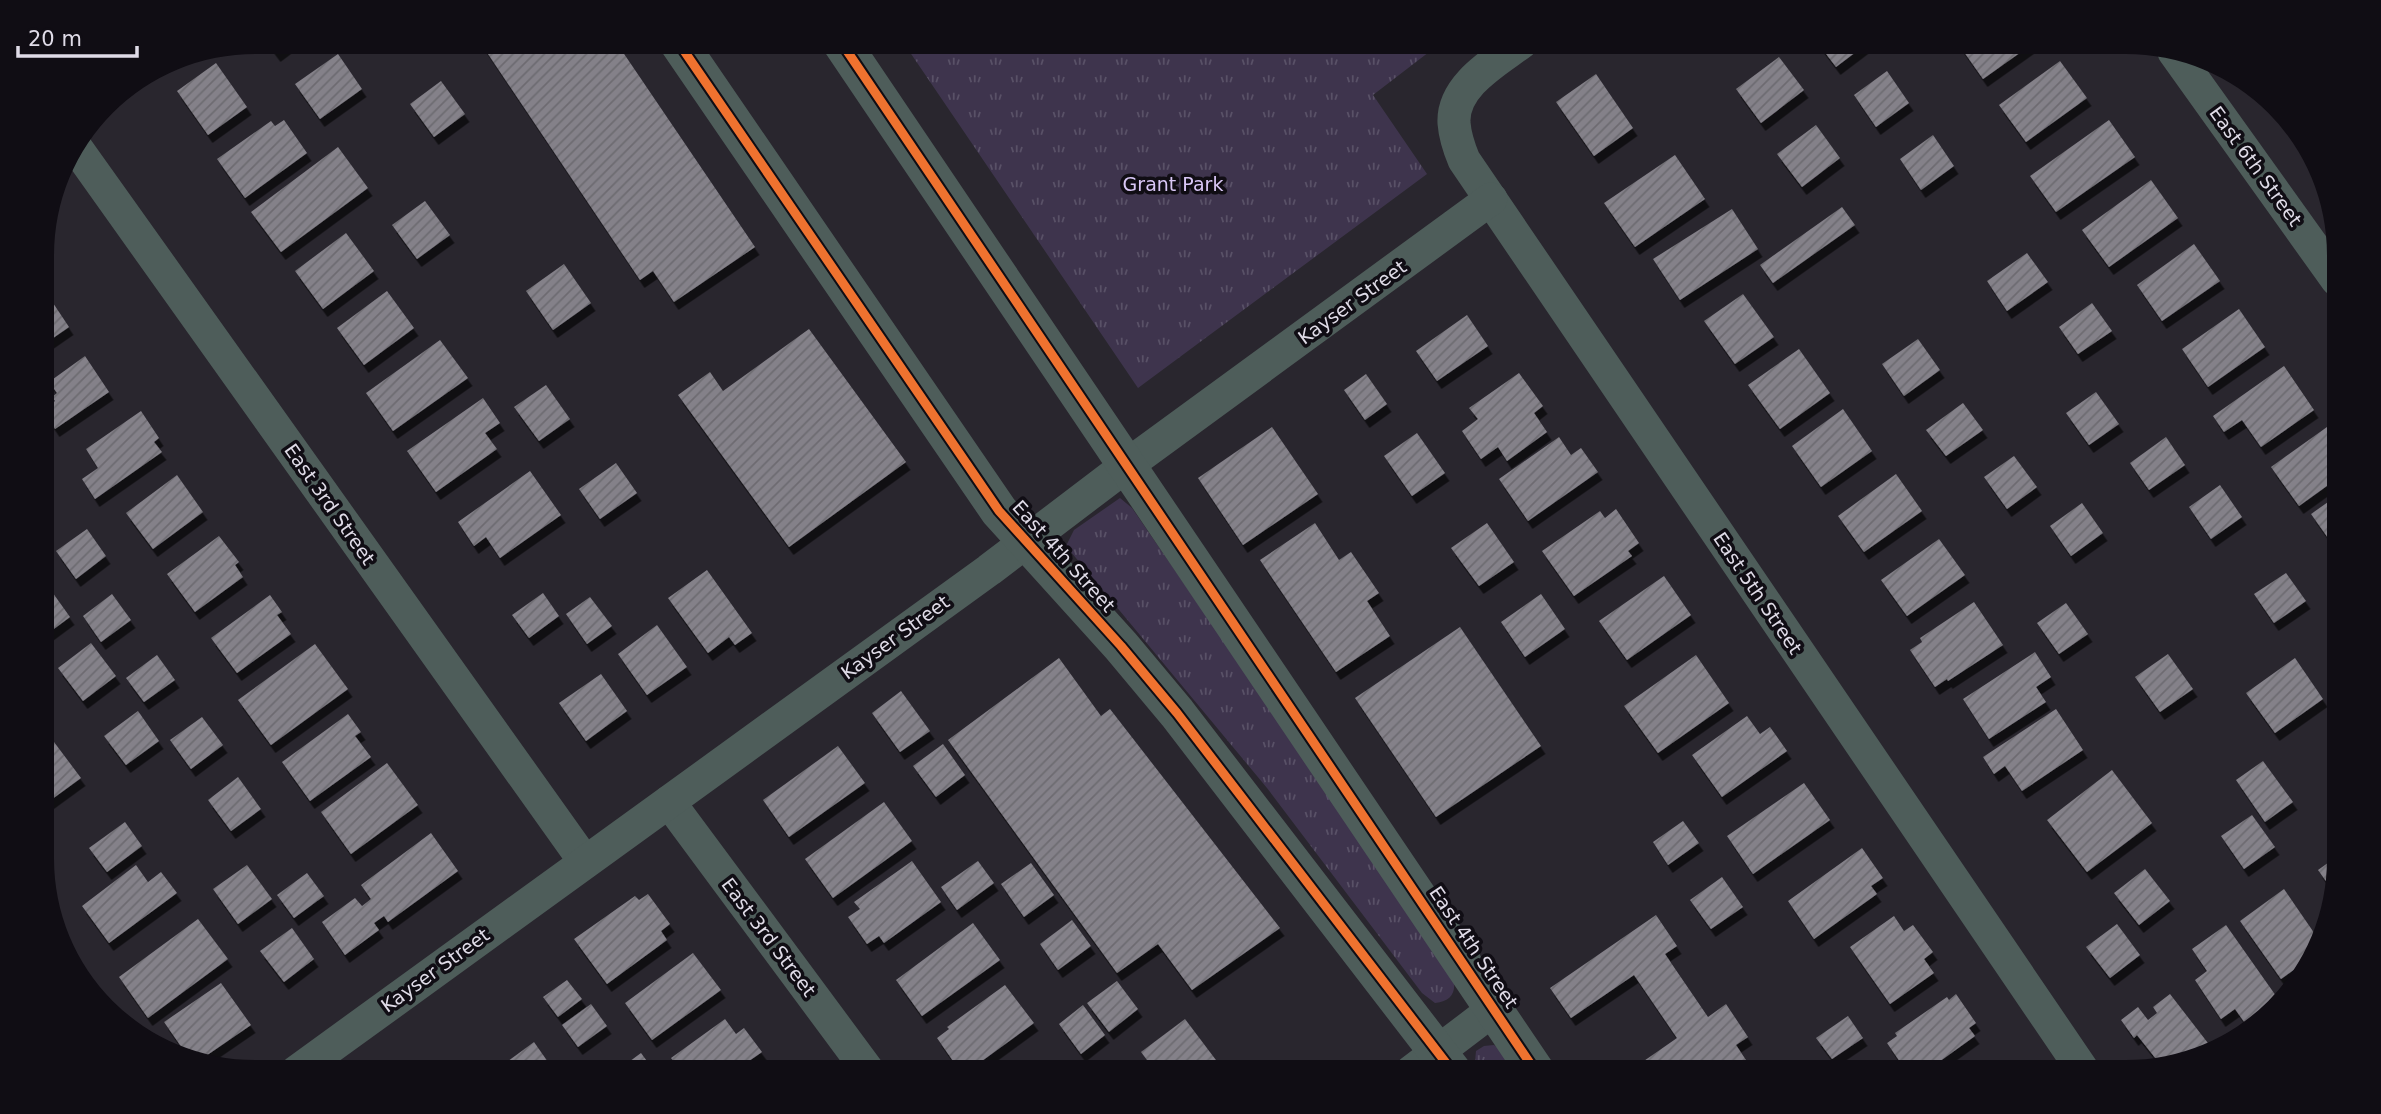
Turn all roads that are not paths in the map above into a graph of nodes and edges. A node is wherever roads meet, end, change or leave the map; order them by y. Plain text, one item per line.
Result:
1 (686, 54) edge
2 (849, 54) edge
3 (1506, 54) edge
4 (2182, 63) edge
5 (81, 155) edge
6 (1491, 200) junction
7 (2327, 253) edge
8 (1126, 466) junction
9 (1027, 542) junction
10 (669, 802) junction
11 (585, 862) junction
12 (1494, 1009) junction
13 (1430, 1059) edge
14 (1440, 1059) edge
15 (1528, 1059) edge
16 (2075, 1059) edge
17 (313, 1060) edge
18 (860, 1060) edge

1 - 9 street, East 4th Street
2 - 8 street, East 4th Street
3 - 6 street, East 5th Street
4 - 7 street, East 6th Street
5 - 11 street, East 3rd Street
6 - 8 street, Kayser Street
6 - 16 street, East 5th Street
8 - 9 street, Kayser Street
8 - 12 street, East 4th Street
9 - 10 street, Kayser Street
9 - 13 street, East 4th Street
10 - 11 street, Kayser Street
10 - 18 street, East 3rd Street
11 - 17 street, Kayser Street
12 - 14 street
12 - 15 street, East 4th Street

